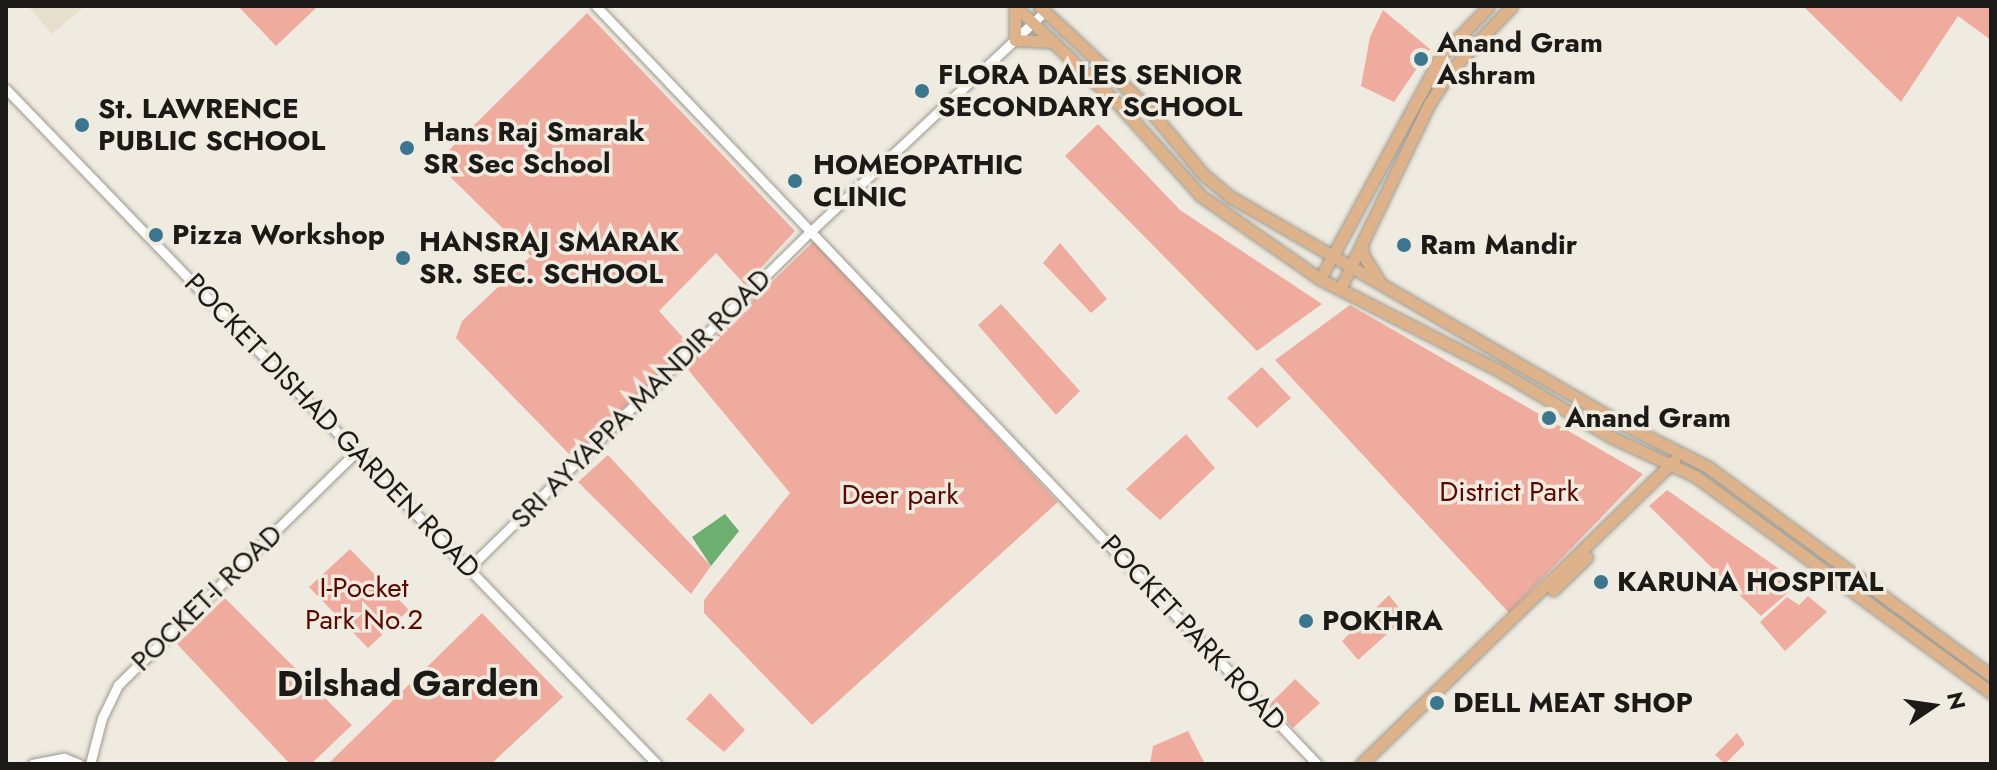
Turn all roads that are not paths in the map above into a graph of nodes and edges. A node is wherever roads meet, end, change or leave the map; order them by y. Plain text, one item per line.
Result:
1 (596, 6) edge
2 (1015, 6) edge
3 (1489, 6) edge
4 (1512, 6) edge
5 (1042, 9) edge
6 (1033, 22) junction
7 (1015, 40) junction
8 (1055, 42) junction
9 (6, 89) edge
10 (811, 231) junction
11 (1362, 242) junction
12 (1331, 258) junction
13 (1348, 269) junction
14 (1320, 279) junction
15 (1340, 289) junction
16 (1384, 289) junction
17 (356, 452) junction
18 (1687, 455) junction
19 (1674, 466) junction
20 (470, 567) junction
21 (1991, 676) edge
22 (1991, 693) edge
23 (32, 764) edge
24 (79, 764) edge
25 (90, 764) edge
26 (657, 764) edge
27 (1317, 764) edge
28 (1361, 764) edge
29 (1370, 764) edge

1 - 10 street, POCKET PARK ROAD
2 - 6 main road
2 - 7 main road
3 - 12 main road
4 - 11 main road
5 - 6 street, SRI AYYAPPA MANDIR ROAD
5 - 12 main road
6 - 7 street, SRI AYYAPPA MANDIR ROAD
6 - 8 main road
7 - 8 main road
7 - 10 street, SRI AYYAPPA MANDIR ROAD
8 - 14 main road
9 - 17 street, POCKET DISHAD GARDEN ROAD
10 - 20 street, SRI AYYAPPA MANDIR ROAD
10 - 27 street, POCKET PARK ROAD
11 - 13 main road
11 - 16 main road
12 - 13 main road
12 - 14 main road
13 - 15 main road
13 - 16 main road
14 - 15 main road
15 - 19 main road
16 - 18 main road
17 - 20 street, POCKET DISHAD GARDEN ROAD
17 - 25 street, POCKET-I ROAD
18 - 19 main road
18 - 21 main road
19 - 22 main road
19 - 28 main road
19 - 29 main road
20 - 26 street, POCKET DISHAD GARDEN ROAD
23 - 24 street

